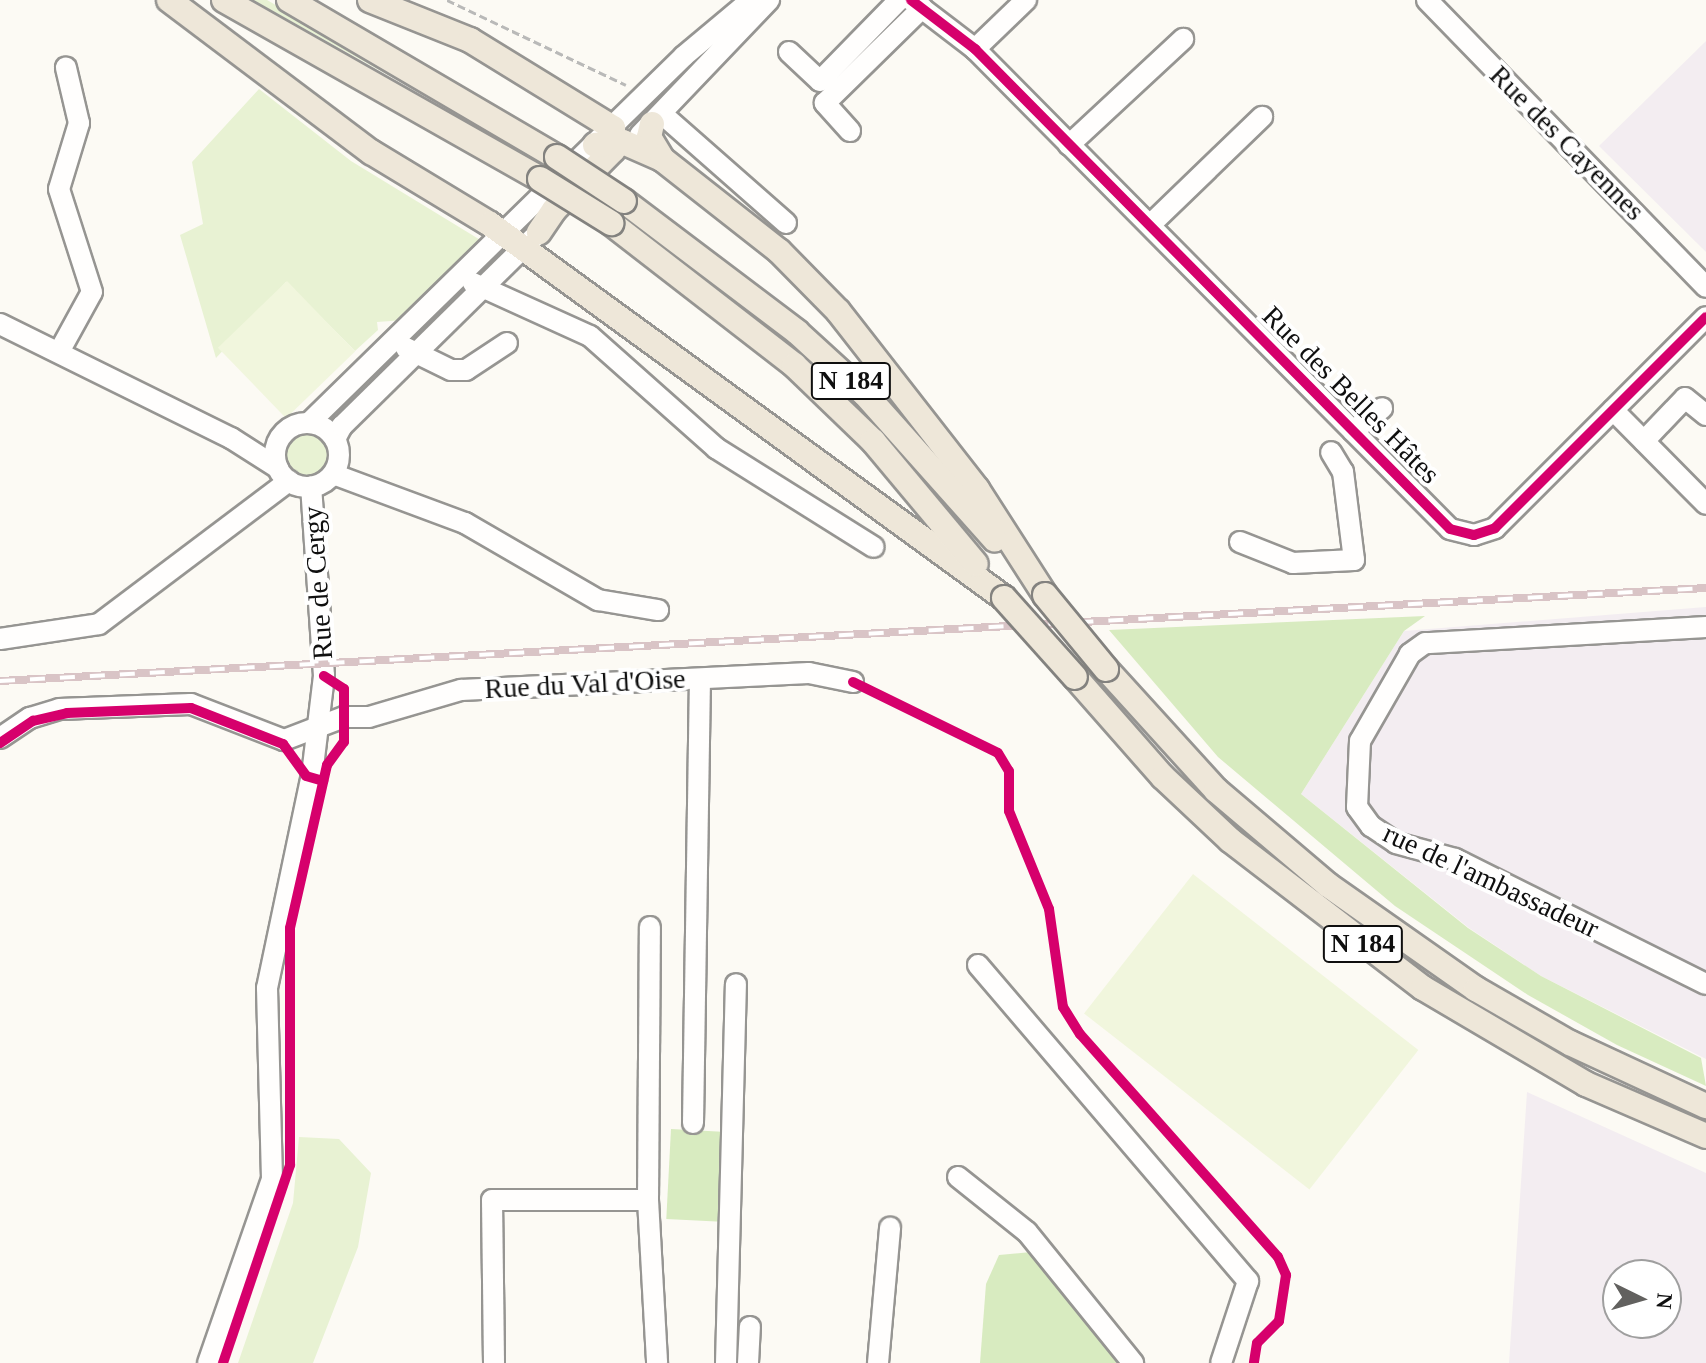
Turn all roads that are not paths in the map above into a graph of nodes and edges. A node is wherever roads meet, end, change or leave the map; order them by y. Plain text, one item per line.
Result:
1 (169, 0) edge
2 (224, 0) edge
3 (289, 0) edge
4 (370, 0) edge
5 (751, 0) edge
6 (769, 0) edge
7 (899, 0) edge
8 (1026, 0) edge
9 (916, 4) edge
10 (1439, 5) edge
11 (1183, 39) dead end
12 (975, 49) junction
13 (789, 52) dead end
14 (66, 68) dead end
15 (1262, 117) dead end
16 (657, 119) junction
17 (850, 131) dead end
18 (609, 141) junction
19 (1069, 145) junction
20 (662, 159) junction
21 (786, 223) dead end
22 (1150, 225) junction
23 (526, 243) junction
24 (458, 280) junction
25 (483, 286) junction
26 (1706, 287) edge
27 (1706, 317) edge
28 (0, 324) edge
29 (396, 340) junction
30 (507, 343) dead end
31 (59, 352) junction
32 (413, 354) junction
33 (1382, 408) dead end
34 (1613, 410) junction
35 (1706, 415) edge
36 (309, 423) junction
37 (1353, 431) junction
38 (231, 438) junction
39 (335, 439) junction
40 (1644, 441) junction
41 (278, 442) junction
42 (1331, 452) dead end
43 (333, 474) junction
44 (284, 475) junction
45 (311, 486) junction
46 (1706, 504) edge
47 (1240, 542) dead end
48 (874, 547) dead end
49 (1045, 595) junction
50 (1004, 598) junction
51 (658, 610) dead end
52 (1706, 627) edge
53 (0, 639) edge
54 (700, 679) junction
55 (853, 682) dead end
56 (321, 725) junction
57 (0, 738) edge
58 (284, 740) junction
59 (312, 775) junction
60 (650, 927) dead end
61 (978, 965) dead end
62 (736, 984) dead end
63 (1706, 984) edge
64 (1706, 1106) edge
65 (693, 1123) dead end
66 (1706, 1136) edge
67 (958, 1177) dead end
68 (648, 1200) junction
69 (890, 1228) dead end
70 (750, 1327) dead end
71 (879, 1357) edge
72 (208, 1363) edge
73 (494, 1363) edge
74 (657, 1363) edge
75 (726, 1363) edge
76 (748, 1363) edge
77 (1133, 1363) edge
78 (1221, 1363) edge

1 - 23 main road
2 - 50 main road, N 184, bridge
3 - 49 main road, N 184, bridge
4 - 18 main road
5 - 18 street
6 - 16 street
7 - 13 street
8 - 12 street
9 - 12 street, Rue des Belles Hâtes
9 - 17 street
10 - 26 street, Rue des Cayennes
11 - 19 street
12 - 19 street, Rue des Belles Hâtes
14 - 31 street
15 - 22 street
16 - 18 street
16 - 20 main road
16 - 21 street
18 - 20 main road
18 - 23 street
18 - 23 main road
19 - 22 street, Rue des Belles Hâtes
20 - 49 main road
22 - 37 street, Rue des Belles Hâtes
23 - 24 street
23 - 25 street
23 - 50 main road
24 - 25 street
24 - 29 street
25 - 32 street
25 - 48 street
27 - 34 street, Rue des Belles Hâtes
28 - 31 street
29 - 32 street
29 - 36 street
30 - 32 street
31 - 38 street
32 - 39 street
33 - 37 street
34 - 37 street, Rue des Belles Hâtes
34 - 40 street
35 - 40 street
36 - 39 street
36 - 41 street
38 - 41 street
38 - 44 street
39 - 43 street
40 - 46 street
41 - 44 street
42 - 47 street
43 - 45 street
43 - 51 street
44 - 45 street
44 - 53 street
45 - 56 street, Rue de Cergy
49 - 64 main road, N 184, bridge
50 - 66 main road, N 184, bridge
52 - 63 street, rue de l'ambassadeur
54 - 55 street, Rue du Val d'Oise
54 - 56 street, Rue du Val d'Oise
54 - 65 street
56 - 58 street
56 - 59 street, Rue de Cergy
57 - 58 street
58 - 59 street
59 - 72 street, Rue de Cergy
60 - 68 street
61 - 78 street
62 - 75 street
67 - 77 street
68 - 73 street
68 - 74 street
69 - 71 street
70 - 76 street

